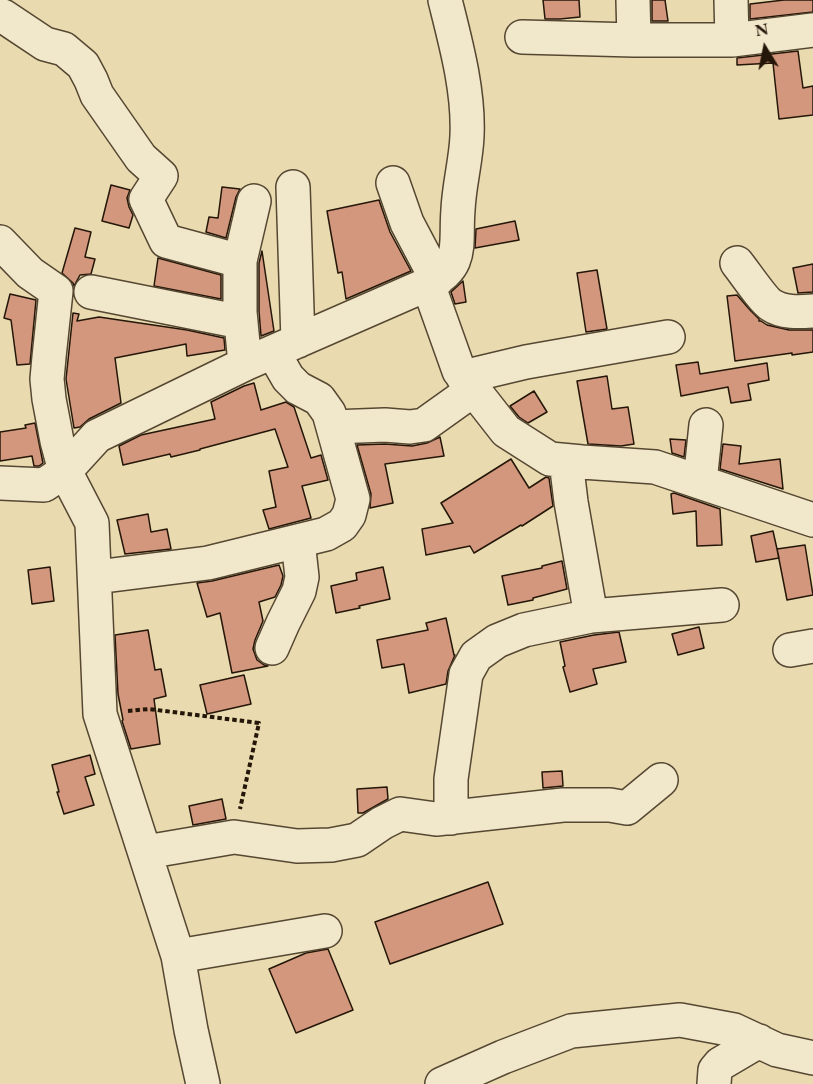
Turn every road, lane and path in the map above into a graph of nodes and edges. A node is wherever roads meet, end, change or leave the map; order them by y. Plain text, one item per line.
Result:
1 (445, 0) edge
2 (633, 0) edge
3 (731, 0) edge
4 (5, 12) edge
5 (813, 30) edge
6 (522, 37) dead end
7 (634, 40) junction
8 (732, 40) junction
9 (393, 183) dead end
10 (293, 187) dead end
11 (254, 201) dead end
12 (0, 242) edge
13 (240, 261) junction
14 (737, 263) dead end
15 (432, 282) junction
16 (91, 292) dead end
17 (813, 311) edge
18 (241, 322) junction
19 (668, 337) dead end
20 (272, 352) junction
21 (468, 383) junction
22 (706, 425) dead end
23 (333, 427) junction
24 (566, 461) junction
25 (65, 471) junction
26 (700, 482) junction
27 (0, 483) edge
28 (813, 520) edge
29 (298, 541) junction
30 (96, 577) junction
31 (722, 605) dead end
32 (591, 616) junction
33 (272, 648) dead end
34 (100, 714) junction
35 (661, 780) dead end
36 (451, 818) junction
37 (234, 837) junction
38 (146, 852) junction
39 (325, 931) dead end
40 (178, 956) junction
41 (759, 1041) junction
42 (813, 1058) edge
43 (202, 1084) edge
44 (442, 1084) edge
45 (714, 1084) edge

1 - 15 street
2 - 7 street
3 - 8 street
4 - 13 street
5 - 8 street
6 - 7 street
7 - 8 street
9 - 15 street
10 - 20 street
11 - 13 street
12 - 25 street
13 - 18 street
14 - 17 street
15 - 20 street
15 - 21 street
16 - 18 street
18 - 20 street
19 - 21 street
20 - 23 street
20 - 25 street
21 - 23 street
21 - 24 street
22 - 26 street
23 - 29 street
24 - 26 street
24 - 32 street
25 - 27 street
25 - 30 street
26 - 28 street
29 - 30 street
29 - 33 street
30 - 34 street
31 - 32 street
32 - 36 street
34 - 37 path
34 - 38 street
35 - 36 street
36 - 37 street
37 - 38 street
38 - 40 street
39 - 40 street
40 - 43 street
41 - 42 street
41 - 44 street
41 - 45 street

